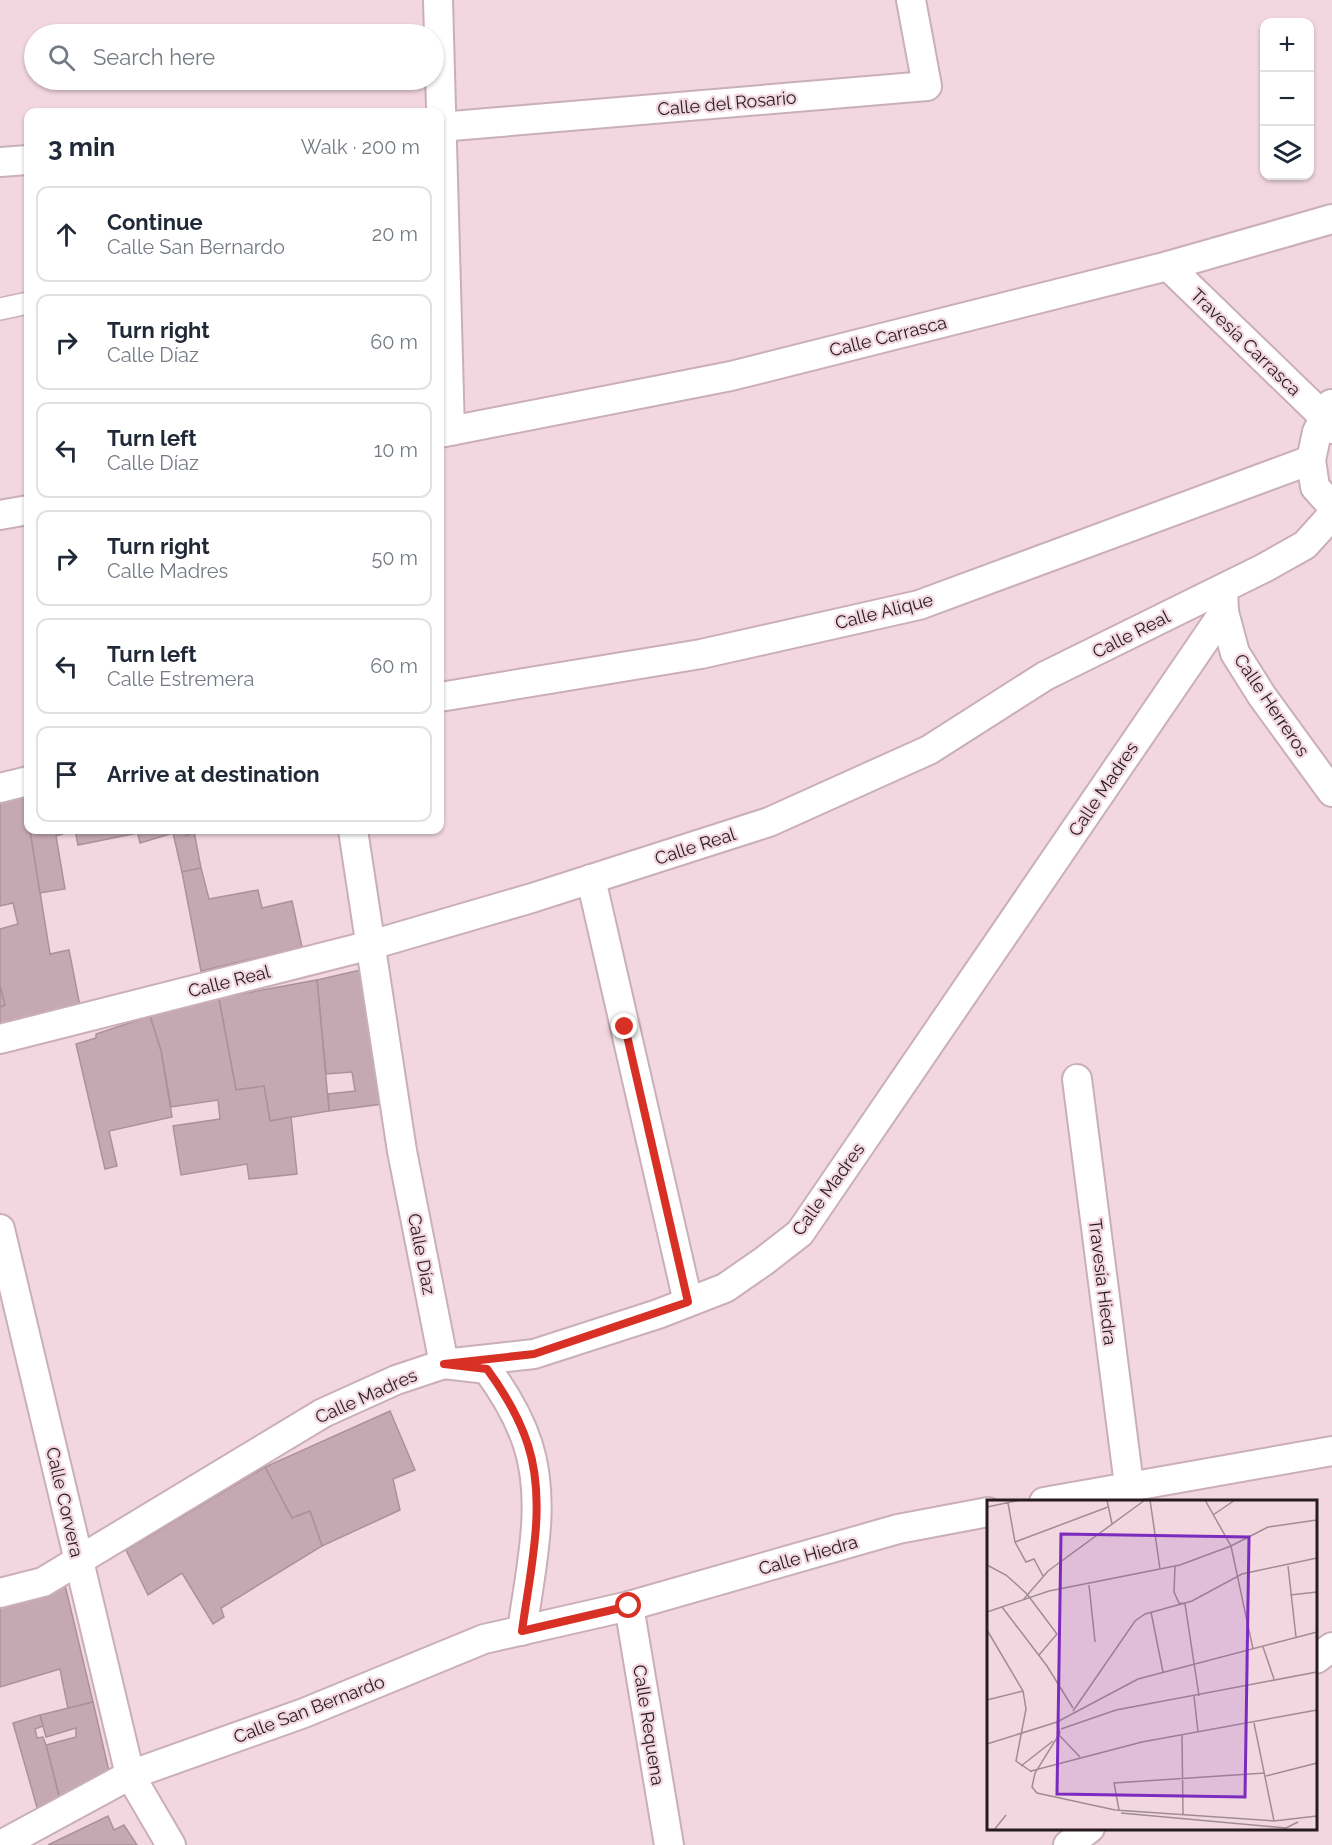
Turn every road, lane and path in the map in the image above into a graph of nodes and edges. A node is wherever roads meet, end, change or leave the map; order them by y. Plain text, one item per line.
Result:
1 (438, 0) edge
2 (911, 0) edge
3 (438, 24) edge
4 (439, 90) edge
5 (440, 108) edge
6 (444, 127) edge
7 (24, 160) edge
8 (0, 162) edge
9 (1332, 219) edge
10 (1168, 266) junction
11 (24, 304) edge
12 (0, 309) edge
13 (444, 371) edge
14 (1329, 416) edge
15 (445, 432) edge
16 (1311, 460) junction
17 (1332, 506) edge
18 (24, 511) edge
19 (0, 515) edge
20 (1332, 515) edge
21 (1224, 600) junction
22 (444, 696) edge
23 (24, 782) edge
24 (0, 788) edge
25 (1332, 792) edge
26 (354, 834) edge
27 (591, 879) junction
28 (371, 945) junction
29 (0, 1039) edge
30 (1077, 1079) dead end
31 (0, 1229) edge
32 (688, 1302) junction
33 (444, 1364) junction
34 (1332, 1451) edge
35 (1129, 1485) junction
36 (1054, 1500) edge
37 (987, 1512) edge
38 (79, 1560) junction
39 (0, 1593) edge
40 (629, 1606) junction
41 (522, 1631) junction
42 (1332, 1647) edge
43 (1317, 1658) edge
44 (130, 1775) junction
45 (1087, 1830) edge
46 (1, 1845) edge
47 (171, 1845) edge
48 (669, 1845) edge
49 (1068, 1845) edge

1 - 3 street
2 - 6 street, Calle del Rosario
4 - 5 street
7 - 8 street
9 - 10 street, Calle Carrasca
10 - 14 street, Travesía Carrasca
10 - 15 street, Calle Carrasca
11 - 12 street
13 - 15 street
14 - 16 street
16 - 17 street
16 - 22 street, Calle Alique
18 - 19 street
20 - 21 street, Calle Real
21 - 25 street, Calle Herreros
21 - 27 street, Calle Real
21 - 32 street, Calle Madres
23 - 24 street
26 - 28 street, Calle Díaz
27 - 28 street, Calle Real
27 - 32 street
28 - 29 street, Calle Real
28 - 33 street, Calle Díaz
30 - 35 street, Travesía Hiedra
31 - 38 street, Calle Corvera
32 - 33 street, Calle Madres
33 - 38 street, Calle Madres
33 - 41 street
34 - 35 street
35 - 36 street
37 - 40 street, Calle Hiedra
38 - 39 street, Calle Madres
38 - 44 street, Calle Corvera
40 - 41 street, Calle San Bernardo
40 - 48 street, Calle Requena
41 - 44 street, Calle San Bernardo
42 - 43 street
44 - 46 street, Calle San Bernardo
44 - 47 street, Calle Corvera
45 - 49 street

